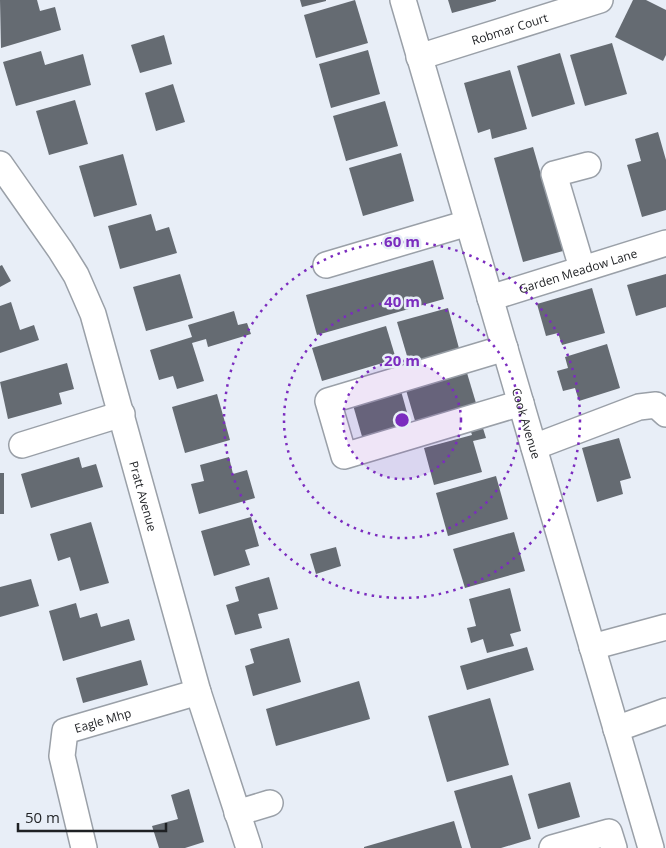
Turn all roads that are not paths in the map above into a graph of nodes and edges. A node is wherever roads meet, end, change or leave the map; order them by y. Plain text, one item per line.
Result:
1 (402, 0) edge
2 (600, 0) edge
3 (419, 57) junction
4 (0, 164) edge
5 (588, 165) dead end
6 (468, 223) junction
7 (666, 243) edge
8 (326, 265) dead end
9 (582, 268) junction
10 (490, 298) junction
11 (505, 348) junction
12 (521, 404) junction
13 (122, 414) junction
14 (666, 414) edge
15 (22, 445) dead end
16 (534, 447) junction
17 (666, 626) edge
18 (592, 647) junction
19 (198, 692) junction
20 (666, 711) edge
21 (616, 729) junction
22 (270, 803) dead end
23 (237, 813) junction
24 (648, 837) edge
25 (612, 843) edge
26 (570, 845) edge
27 (84, 848) edge
28 (249, 848) edge

1 - 3 street, Cook Avenue
2 - 3 street, Robmar Court
3 - 6 street, Cook Avenue
4 - 13 street, Pratt Avenue
5 - 9 street
6 - 8 street
6 - 10 street, Cook Avenue
7 - 9 street, Garden Meadow Lane
9 - 10 street, Garden Meadow Lane
10 - 11 street, Cook Avenue
11 - 12 street, Cook Avenue
11 - 12 street
12 - 16 street, Cook Avenue
13 - 15 street
13 - 19 street, Pratt Avenue
14 - 16 street
16 - 18 street, Cook Avenue
17 - 18 street
18 - 21 street, Cook Avenue
19 - 23 street, Pratt Avenue
19 - 27 street, Eagle Mhp
20 - 21 street
21 - 24 street, Cook Avenue
22 - 23 street
23 - 28 street, Pratt Avenue
24 - 25 street
25 - 26 street

